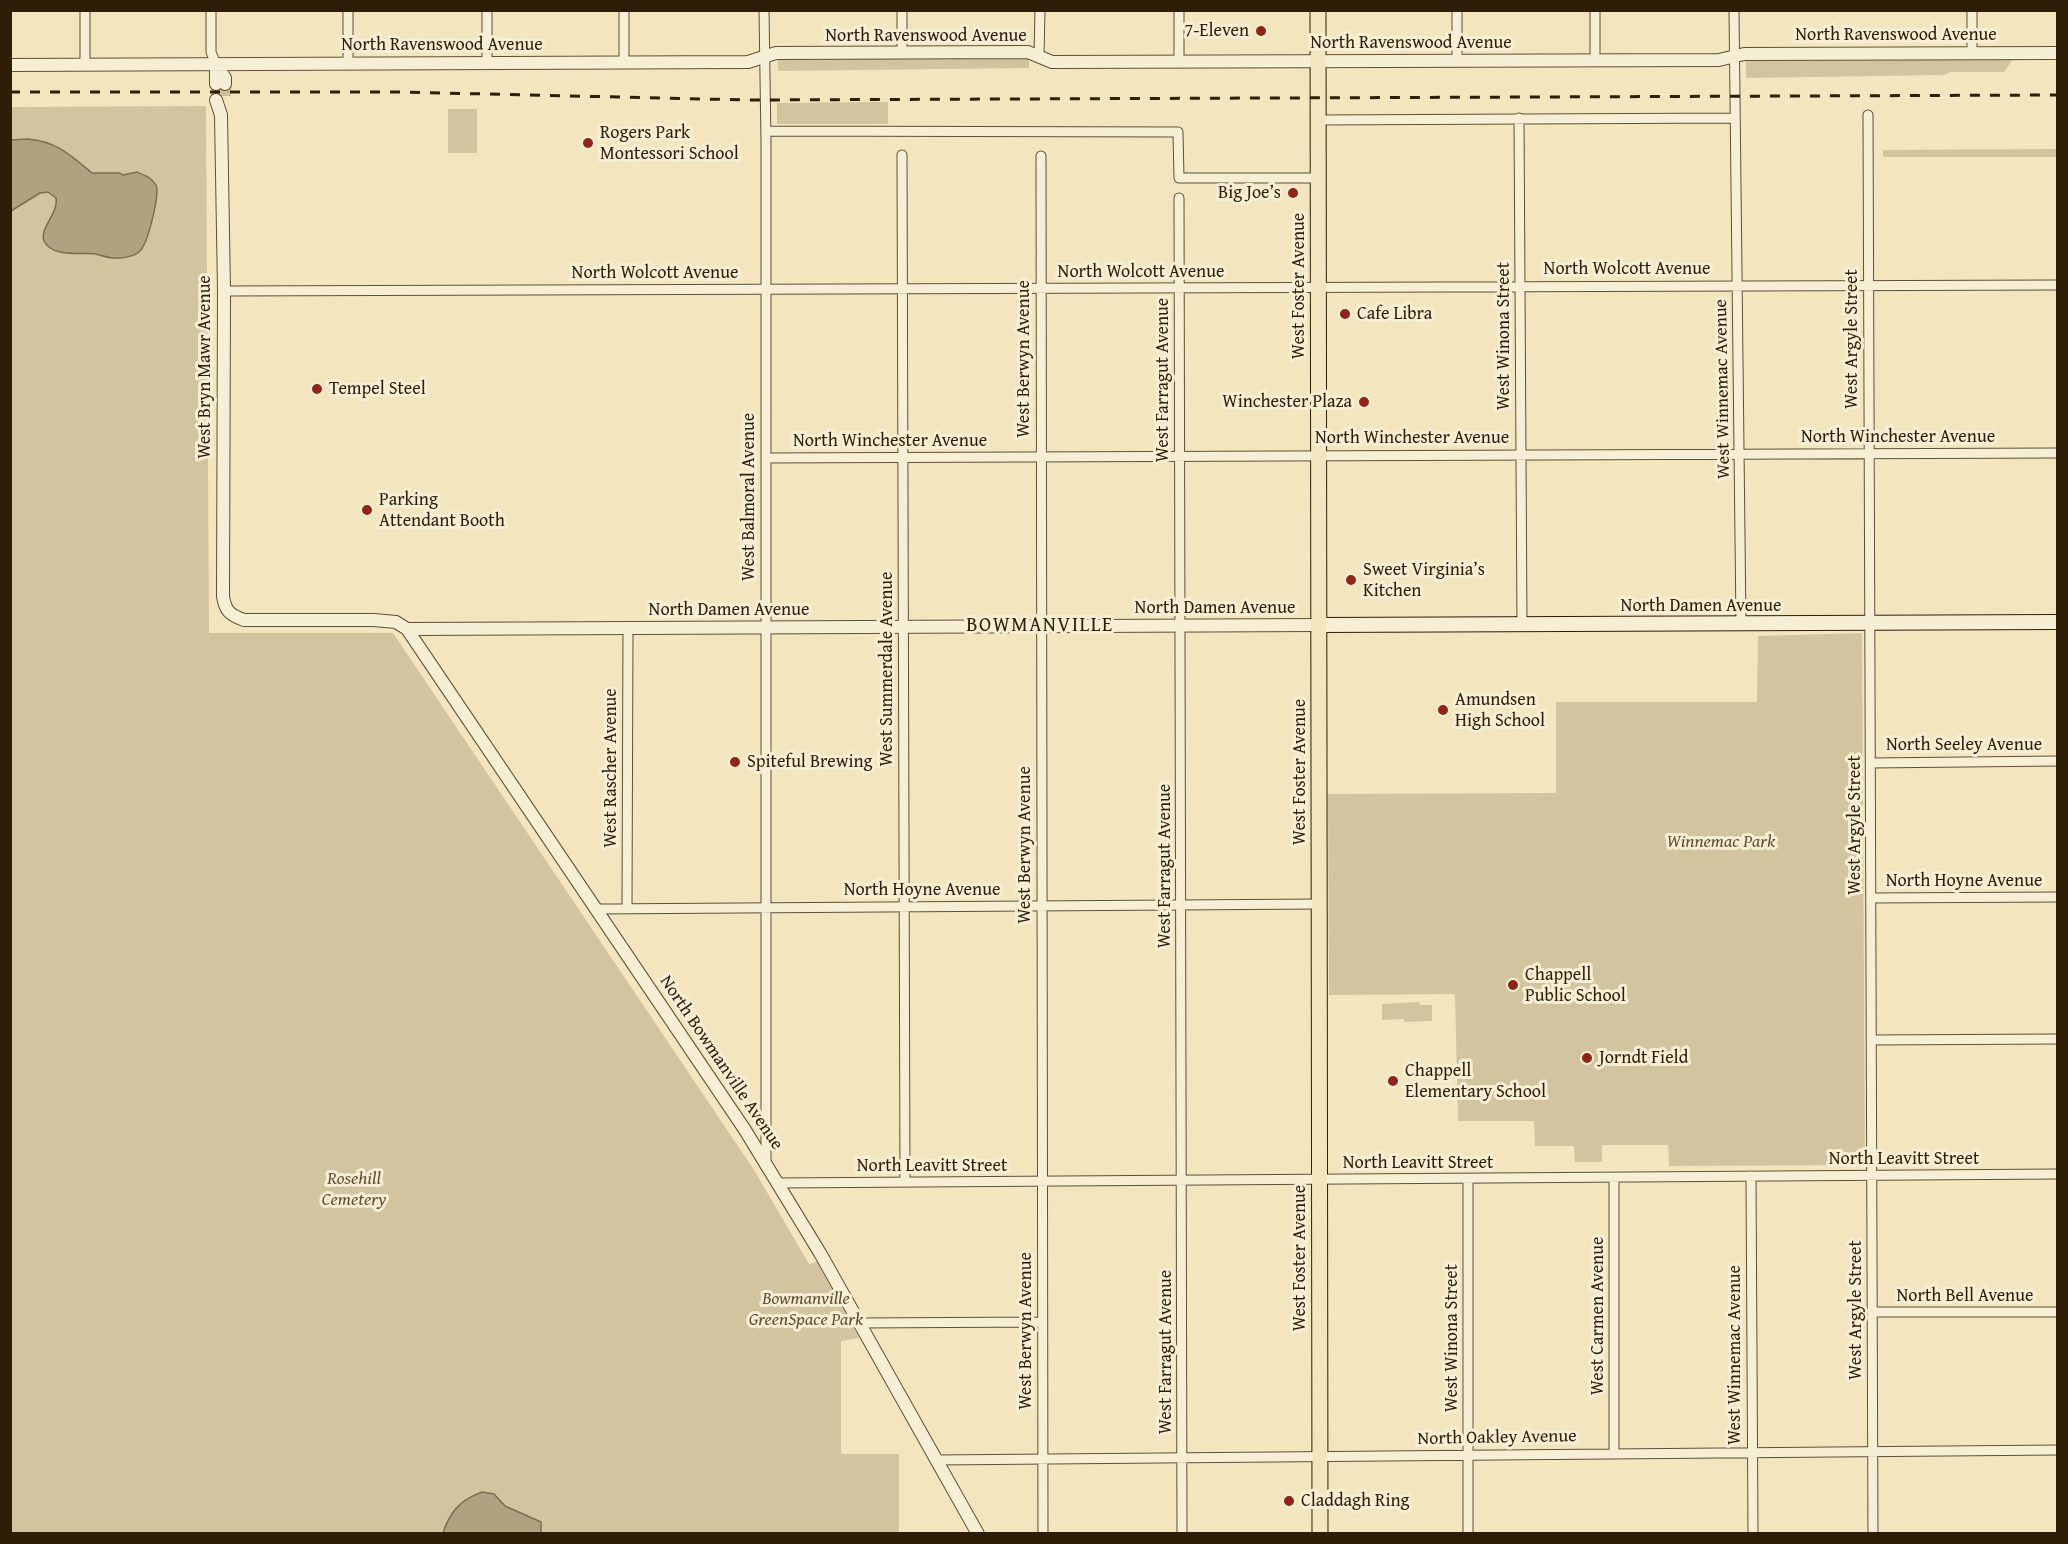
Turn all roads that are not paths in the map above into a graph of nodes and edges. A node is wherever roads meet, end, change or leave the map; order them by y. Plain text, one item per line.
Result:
1 (85, 10) edge
2 (211, 10) edge
3 (348, 10) edge
4 (486, 10) edge
5 (624, 10) edge
6 (764, 10) edge
7 (902, 10) edge
8 (1040, 10) edge
9 (1179, 10) edge
10 (1318, 10) edge
11 (1457, 10) edge
12 (1595, 10) edge
13 (1734, 10) edge
14 (1972, 10) edge
15 (902, 53) junction
16 (1972, 53) junction
17 (2058, 53) edge
18 (764, 56) junction
19 (1040, 56) junction
20 (1734, 57) junction
21 (1457, 60) junction
22 (1595, 60) junction
23 (1318, 61) junction
24 (1179, 62) junction
25 (487, 63) junction
26 (624, 63) junction
27 (216, 64) junction
28 (348, 64) junction
29 (10, 65) edge
30 (85, 65) junction
31 (220, 84) tunnel mouth
32 (220, 100) tunnel mouth
33 (1868, 116) dead end
34 (1519, 118) junction
35 (1735, 118) junction
36 (1318, 120) junction
37 (766, 131) junction
38 (902, 155) dead end
39 (1041, 156) dead end
40 (1318, 178) junction
41 (1179, 198) dead end
42 (1738, 285) junction
43 (1869, 285) junction
44 (2058, 285) edge
45 (1520, 286) junction
46 (1179, 288) junction
47 (1319, 288) junction
48 (766, 289) junction
49 (903, 289) junction
50 (1041, 289) junction
51 (224, 291) junction
52 (1869, 453) junction
53 (2058, 453) edge
54 (1521, 454) junction
55 (1740, 454) junction
56 (1319, 455) junction
57 (1041, 456) junction
58 (1180, 456) junction
59 (903, 457) junction
60 (766, 458) junction
61 (231, 616) joint
62 (2058, 622) edge
63 (1871, 623) junction
64 (1741, 624) junction
65 (1319, 625) junction
66 (1522, 625) junction
67 (1180, 626) junction
68 (1041, 627) junction
69 (628, 628) junction
70 (766, 628) junction
71 (904, 628) junction
72 (406, 629) junction
73 (2058, 761) edge
74 (1871, 763) junction
75 (2058, 897) edge
76 (1871, 898) junction
77 (1320, 904) junction
78 (1181, 905) junction
79 (1042, 906) junction
80 (905, 907) junction
81 (627, 908) junction
82 (766, 908) junction
83 (596, 909) junction
84 (2058, 1038) edge
85 (1872, 1040) junction
86 (766, 1163) junction
87 (2058, 1174) edge
88 (1872, 1175) junction
89 (1751, 1176) junction
90 (1614, 1178) junction
91 (1468, 1179) junction
92 (1320, 1180) junction
93 (1182, 1181) junction
94 (905, 1182) junction
95 (1042, 1182) junction
96 (778, 1183) junction
97 (1872, 1312) junction
98 (2058, 1312) edge
99 (1042, 1322) junction
100 (858, 1323) junction
101 (2058, 1450) edge
102 (1873, 1451) junction
103 (1752, 1452) junction
104 (1614, 1454) junction
105 (1468, 1455) junction
106 (1320, 1456) junction
107 (1182, 1458) junction
108 (1042, 1459) junction
109 (937, 1460) junction
110 (978, 1533) edge
111 (1043, 1533) edge
112 (1182, 1533) edge
113 (1320, 1533) edge
114 (1468, 1533) edge
115 (1753, 1533) edge
116 (1873, 1533) edge

1 - 30 street
2 - 27 street
3 - 28 street
4 - 25 street
5 - 26 street
6 - 18 street, West Balmoral Avenue
7 - 15 street
8 - 19 street
9 - 24 street
10 - 23 main road, West Foster Avenue
11 - 21 street
12 - 22 street
13 - 20 street, West Winnemac Avenue
14 - 16 street
15 - 18 street, North Ravenswood Avenue
15 - 19 street, North Ravenswood Avenue
16 - 17 street, North Ravenswood Avenue
16 - 20 street, North Ravenswood Avenue
18 - 26 street, North Ravenswood Avenue
18 - 37 street, West Balmoral Avenue
19 - 24 street, North Ravenswood Avenue
20 - 22 street, North Ravenswood Avenue
20 - 35 street, West Winnemac Avenue
21 - 22 street, North Ravenswood Avenue
21 - 23 street, North Ravenswood Avenue
23 - 24 street, North Ravenswood Avenue
23 - 36 main road, West Foster Avenue
25 - 26 street, North Ravenswood Avenue
25 - 28 street, North Ravenswood Avenue
27 - 28 street, North Ravenswood Avenue
27 - 30 street, North Ravenswood Avenue
27 - 31 street
29 - 30 street, North Ravenswood Avenue
32 - 51 street, West Bryn Mawr Avenue
33 - 43 street, West Argyle Street
34 - 35 street
34 - 36 street
34 - 45 street, West Winona Street
35 - 42 street, West Winnemac Avenue
36 - 40 main road, West Foster Avenue
37 - 40 street
37 - 48 street, West Balmoral Avenue
38 - 49 street, West Summerdale Avenue
39 - 50 street, West Berwyn Avenue
40 - 47 main road, West Foster Avenue
41 - 46 street, West Farragut Avenue
42 - 43 street, North Wolcott Avenue
42 - 45 street, North Wolcott Avenue
42 - 55 street, West Winnemac Avenue
43 - 44 street, North Wolcott Avenue
43 - 52 street, West Argyle Street
45 - 47 street, North Wolcott Avenue
45 - 54 street, West Winona Street
46 - 47 street, North Wolcott Avenue
46 - 50 street, North Wolcott Avenue
46 - 58 street, West Farragut Avenue
47 - 56 main road, West Foster Avenue
48 - 49 street, North Wolcott Avenue
48 - 51 street, North Wolcott Avenue
48 - 60 street, West Balmoral Avenue
49 - 50 street, North Wolcott Avenue
49 - 59 street, West Summerdale Avenue
50 - 57 street, West Berwyn Avenue
51 - 61 street, West Bryn Mawr Avenue
52 - 53 street, North Winchester Avenue
52 - 55 street, North Winchester Avenue
52 - 63 street, West Argyle Street
54 - 55 street, North Winchester Avenue
54 - 56 street, North Winchester Avenue
54 - 66 street, West Winona Street
55 - 64 street, West Winnemac Avenue
56 - 58 street, North Winchester Avenue
56 - 65 main road, West Foster Avenue
57 - 58 street, North Winchester Avenue
57 - 59 street, North Winchester Avenue
57 - 68 street, West Berwyn Avenue
58 - 67 street, West Farragut Avenue
59 - 60 street, North Winchester Avenue
59 - 71 street, West Summerdale Avenue
60 - 70 street, West Balmoral Avenue
61 - 72 street, North Damen Avenue
62 - 63 main road, North Damen Avenue
63 - 64 main road, North Damen Avenue
63 - 74 street, West Argyle Street
64 - 66 main road, North Damen Avenue
65 - 66 main road, North Damen Avenue
65 - 67 street, North Damen Avenue
65 - 77 main road, West Foster Avenue
67 - 68 street, North Damen Avenue
67 - 78 street, West Farragut Avenue
68 - 71 street, North Damen Avenue
68 - 79 street, West Berwyn Avenue
69 - 70 street, North Damen Avenue
69 - 72 street, North Damen Avenue
69 - 81 street, West Rascher Avenue
70 - 71 street, North Damen Avenue
70 - 82 street, West Balmoral Avenue
71 - 80 street, West Summerdale Avenue
72 - 83 street, North Bowmanville Avenue
73 - 74 street, North Seeley Avenue
74 - 76 street, West Argyle Street
75 - 76 street, North Hoyne Avenue
76 - 85 street, West Argyle Street
77 - 78 street, North Hoyne Avenue
77 - 92 main road, West Foster Avenue
78 - 79 street, North Hoyne Avenue
78 - 93 street, West Farragut Avenue
79 - 80 street, North Hoyne Avenue
79 - 95 street, West Berwyn Avenue
80 - 82 street, North Hoyne Avenue
80 - 94 street, West Summerdale Avenue
81 - 82 street, North Hoyne Avenue
81 - 83 street, North Hoyne Avenue
82 - 86 street, West Balmoral Avenue
83 - 86 street, North Bowmanville Avenue
84 - 85 street
85 - 88 street, West Argyle Street
86 - 96 street, North Bowmanville Avenue
87 - 88 street, North Leavitt Street
88 - 89 street, North Leavitt Street
88 - 97 street, West Argyle Street
89 - 90 street, North Leavitt Street
89 - 103 street, West Winnemac Avenue
90 - 91 street, North Leavitt Street
90 - 104 street, West Carmen Avenue
91 - 92 street, North Leavitt Street
91 - 105 street, West Winona Street
92 - 93 street, North Leavitt Street
92 - 106 main road, West Foster Avenue
93 - 95 street, North Leavitt Street
93 - 107 street, West Farragut Avenue
94 - 95 street, North Leavitt Street
94 - 96 street, North Leavitt Street
95 - 99 street, West Berwyn Avenue
96 - 100 street, North Bowmanville Avenue
97 - 98 street, North Bell Avenue
97 - 102 street, West Argyle Street
99 - 100 street
99 - 108 street, West Berwyn Avenue
100 - 109 street, North Bowmanville Avenue
101 - 102 street, North Oakley Avenue
102 - 103 street, North Oakley Avenue
102 - 116 street, West Argyle Street
103 - 104 street, North Oakley Avenue
103 - 115 street, West Winnemac Avenue
104 - 105 street, North Oakley Avenue
105 - 106 street, North Oakley Avenue
105 - 114 street, West Winona Street
106 - 107 street, North Oakley Avenue
106 - 113 main road, West Foster Avenue
107 - 108 street, North Oakley Avenue
107 - 112 street, West Farragut Avenue
108 - 109 street, North Oakley Avenue
108 - 111 street, West Berwyn Avenue
109 - 110 street, North Bowmanville Avenue

